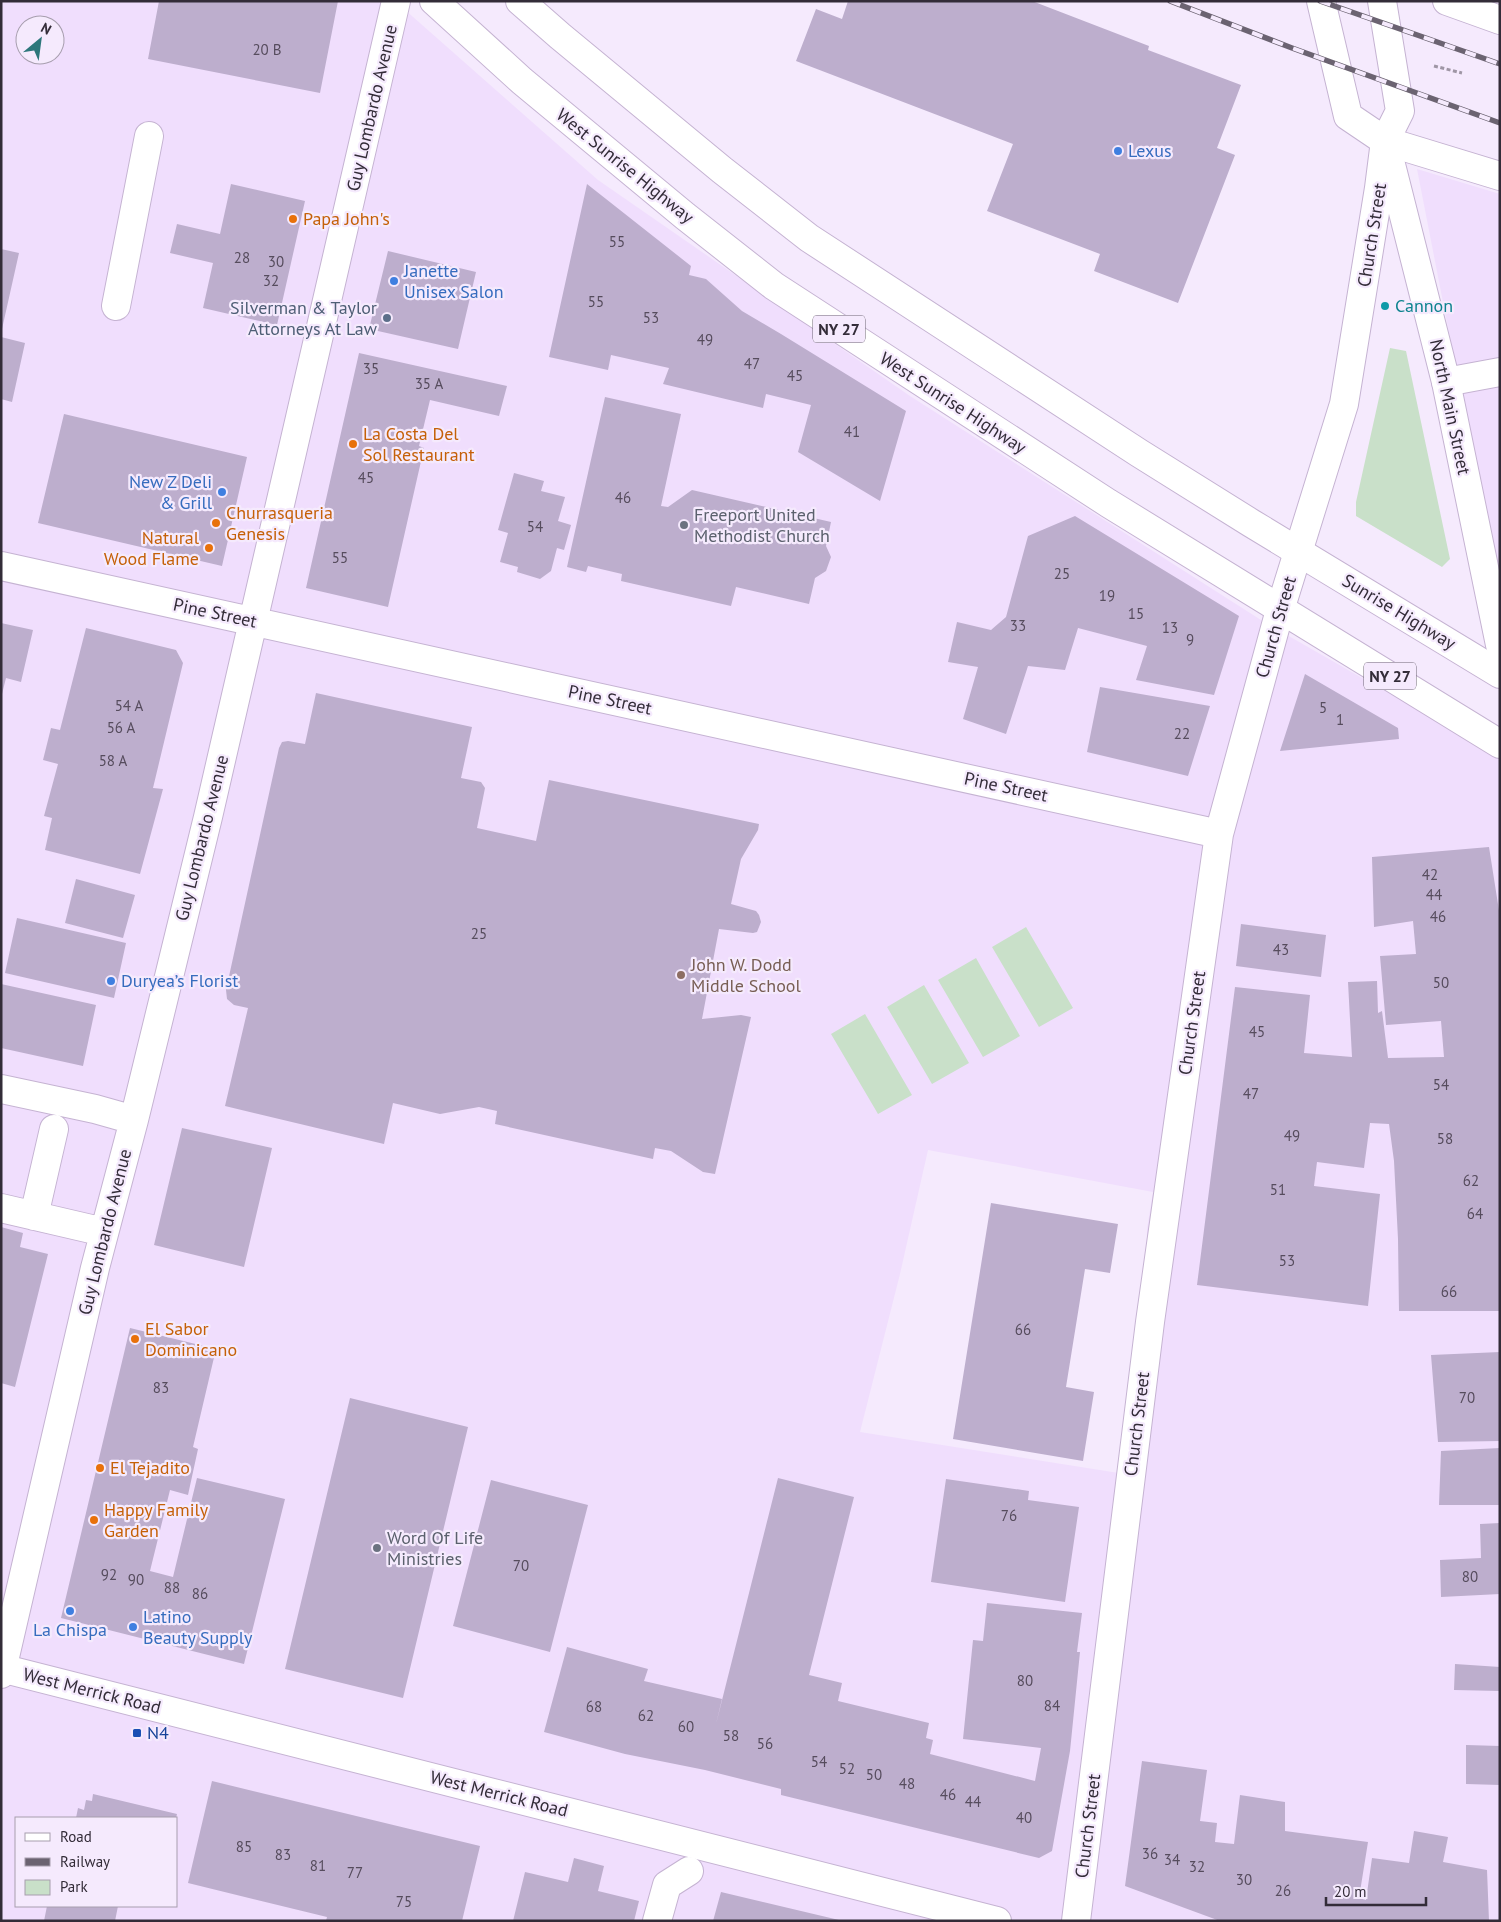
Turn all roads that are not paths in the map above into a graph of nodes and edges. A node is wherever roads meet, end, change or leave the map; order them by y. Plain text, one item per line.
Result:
1 (396, 1) edge
2 (434, 1) edge
3 (520, 1) edge
4 (1321, 1) edge
5 (1382, 1) edge
6 (1447, 1) edge
7 (1500, 20) edge
8 (149, 136) dead end
9 (1386, 141) junction
10 (1500, 176) edge
11 (116, 306) dead end
12 (1500, 372) edge
13 (1446, 382) junction
14 (1298, 550) junction
15 (1, 566) edge
16 (1280, 610) junction
17 (253, 621) junction
18 (1500, 645) edge
19 (1500, 674) edge
20 (1500, 744) edge
21 (1219, 834) junction
22 (1, 1089) edge
23 (134, 1120) junction
24 (54, 1129) dead end
25 (1, 1208) edge
26 (34, 1216) junction
27 (104, 1232) junction
28 (2, 1670) edge
29 (689, 1871) dead end
30 (657, 1921) edge
31 (998, 1921) edge
32 (1076, 1921) edge

1 - 17 main road, Guy Lombardo Avenue
2 - 16 main road, West Sunrise Highway / NY 27
3 - 14 main road
4 - 9 main road
5 - 9 main road
6 - 7 main road
8 - 11 main road
9 - 10 main road
9 - 13 main road, North Main Street
9 - 14 main road, Church Street
12 - 13 main road
13 - 18 main road, North Main Street
14 - 16 main road, Church Street
14 - 19 main road, Sunrise Highway
15 - 17 main road, Pine Street
16 - 20 main road, NY 27
16 - 21 main road, Church Street
17 - 21 main road, Pine Street
17 - 23 main road, Guy Lombardo Avenue
21 - 32 main road, Church Street
22 - 23 main road
23 - 27 main road, Guy Lombardo Avenue
24 - 26 main road
25 - 26 main road
26 - 27 main road
27 - 28 main road, Guy Lombardo Avenue
28 - 31 main road, West Merrick Road
29 - 30 main road

